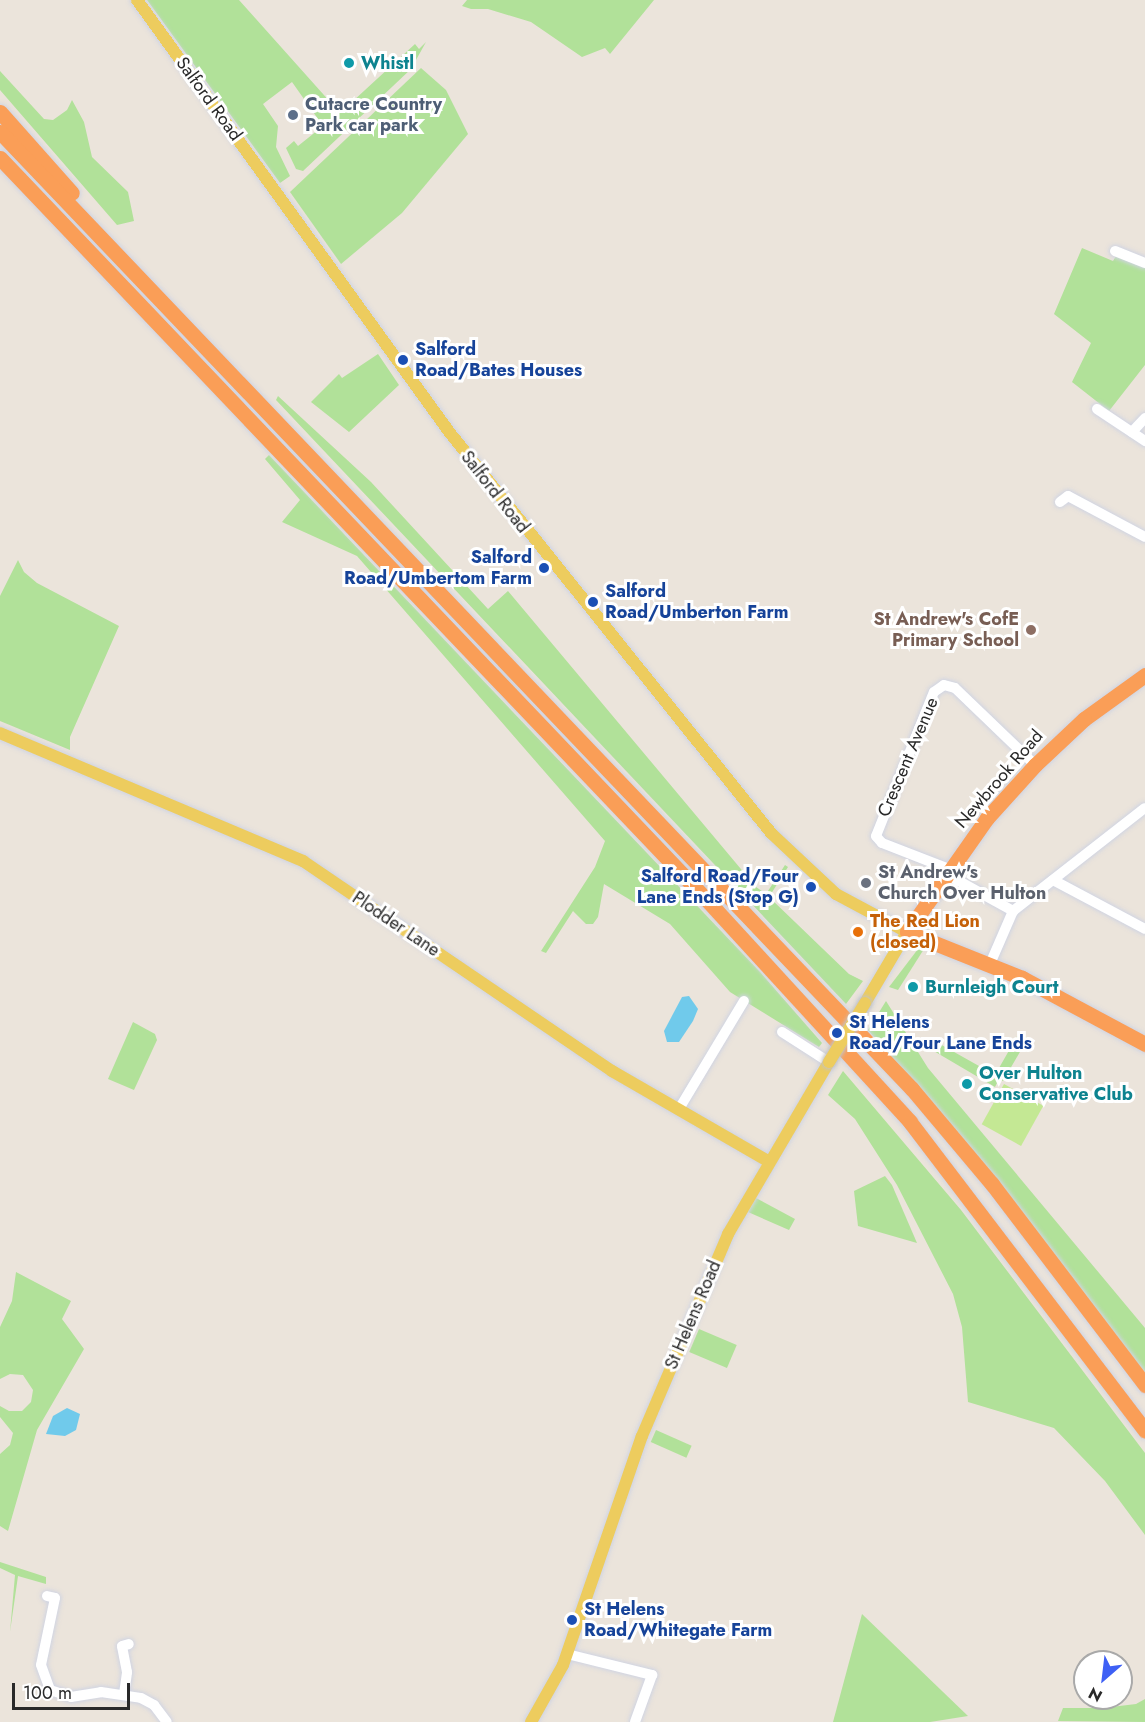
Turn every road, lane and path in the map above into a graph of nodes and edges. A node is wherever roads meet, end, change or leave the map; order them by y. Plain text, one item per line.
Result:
1 (138, 0) edge
2 (0, 112) edge
3 (0, 132) edge
4 (0, 158) edge
5 (0, 171) edge
6 (1115, 251) dead end
7 (99, 262) junction
8 (1145, 263) edge
9 (169, 309) junction
10 (1097, 409) dead end
11 (1145, 418) edge
12 (1132, 432) junction
13 (1145, 441) edge
14 (1060, 502) dead end
15 (1145, 537) edge
16 (1145, 675) edge
17 (0, 733) edge
18 (1035, 765) junction
19 (1145, 808) edge
20 (947, 871) junction
21 (1053, 880) junction
22 (1013, 911) junction
23 (1145, 930) edge
24 (907, 932) junction
25 (990, 964) junction
26 (744, 1002) dead end
27 (782, 1032) dead end
28 (1145, 1044) edge
29 (826, 1062) junction
30 (679, 1109) junction
31 (768, 1161) junction
32 (1145, 1385) edge
33 (1145, 1431) edge
34 (47, 1596) dead end
35 (129, 1644) dead end
36 (567, 1654) junction
37 (124, 1694) junction
38 (167, 1722) edge
39 (531, 1722) edge
40 (635, 1722) edge

1 - 24 main road, Salford Road
2 - 9 highway
3 - 9 highway
4 - 7 highway
5 - 7 highway
6 - 8 street
7 - 33 highway
9 - 32 highway
10 - 12 street
11 - 12 street
12 - 13 street
14 - 15 street
16 - 18 highway, Newbrook Road
17 - 30 main road, Plodder Lane
18 - 20 highway, Newbrook Road
18 - 20 street, Crescent Avenue
19 - 21 street
20 - 22 street
20 - 24 highway, Newbrook Road
21 - 22 street
21 - 23 street
22 - 25 street
24 - 25 highway
24 - 29 main road, St Helens Road, bridge
25 - 28 highway
26 - 30 street
27 - 29 street
29 - 31 main road, St Helens Road
30 - 31 main road, Plodder Lane
31 - 36 main road, St Helens Road
34 - 37 street
35 - 37 street
36 - 39 main road, St Helens Road
36 - 40 street
37 - 38 street

